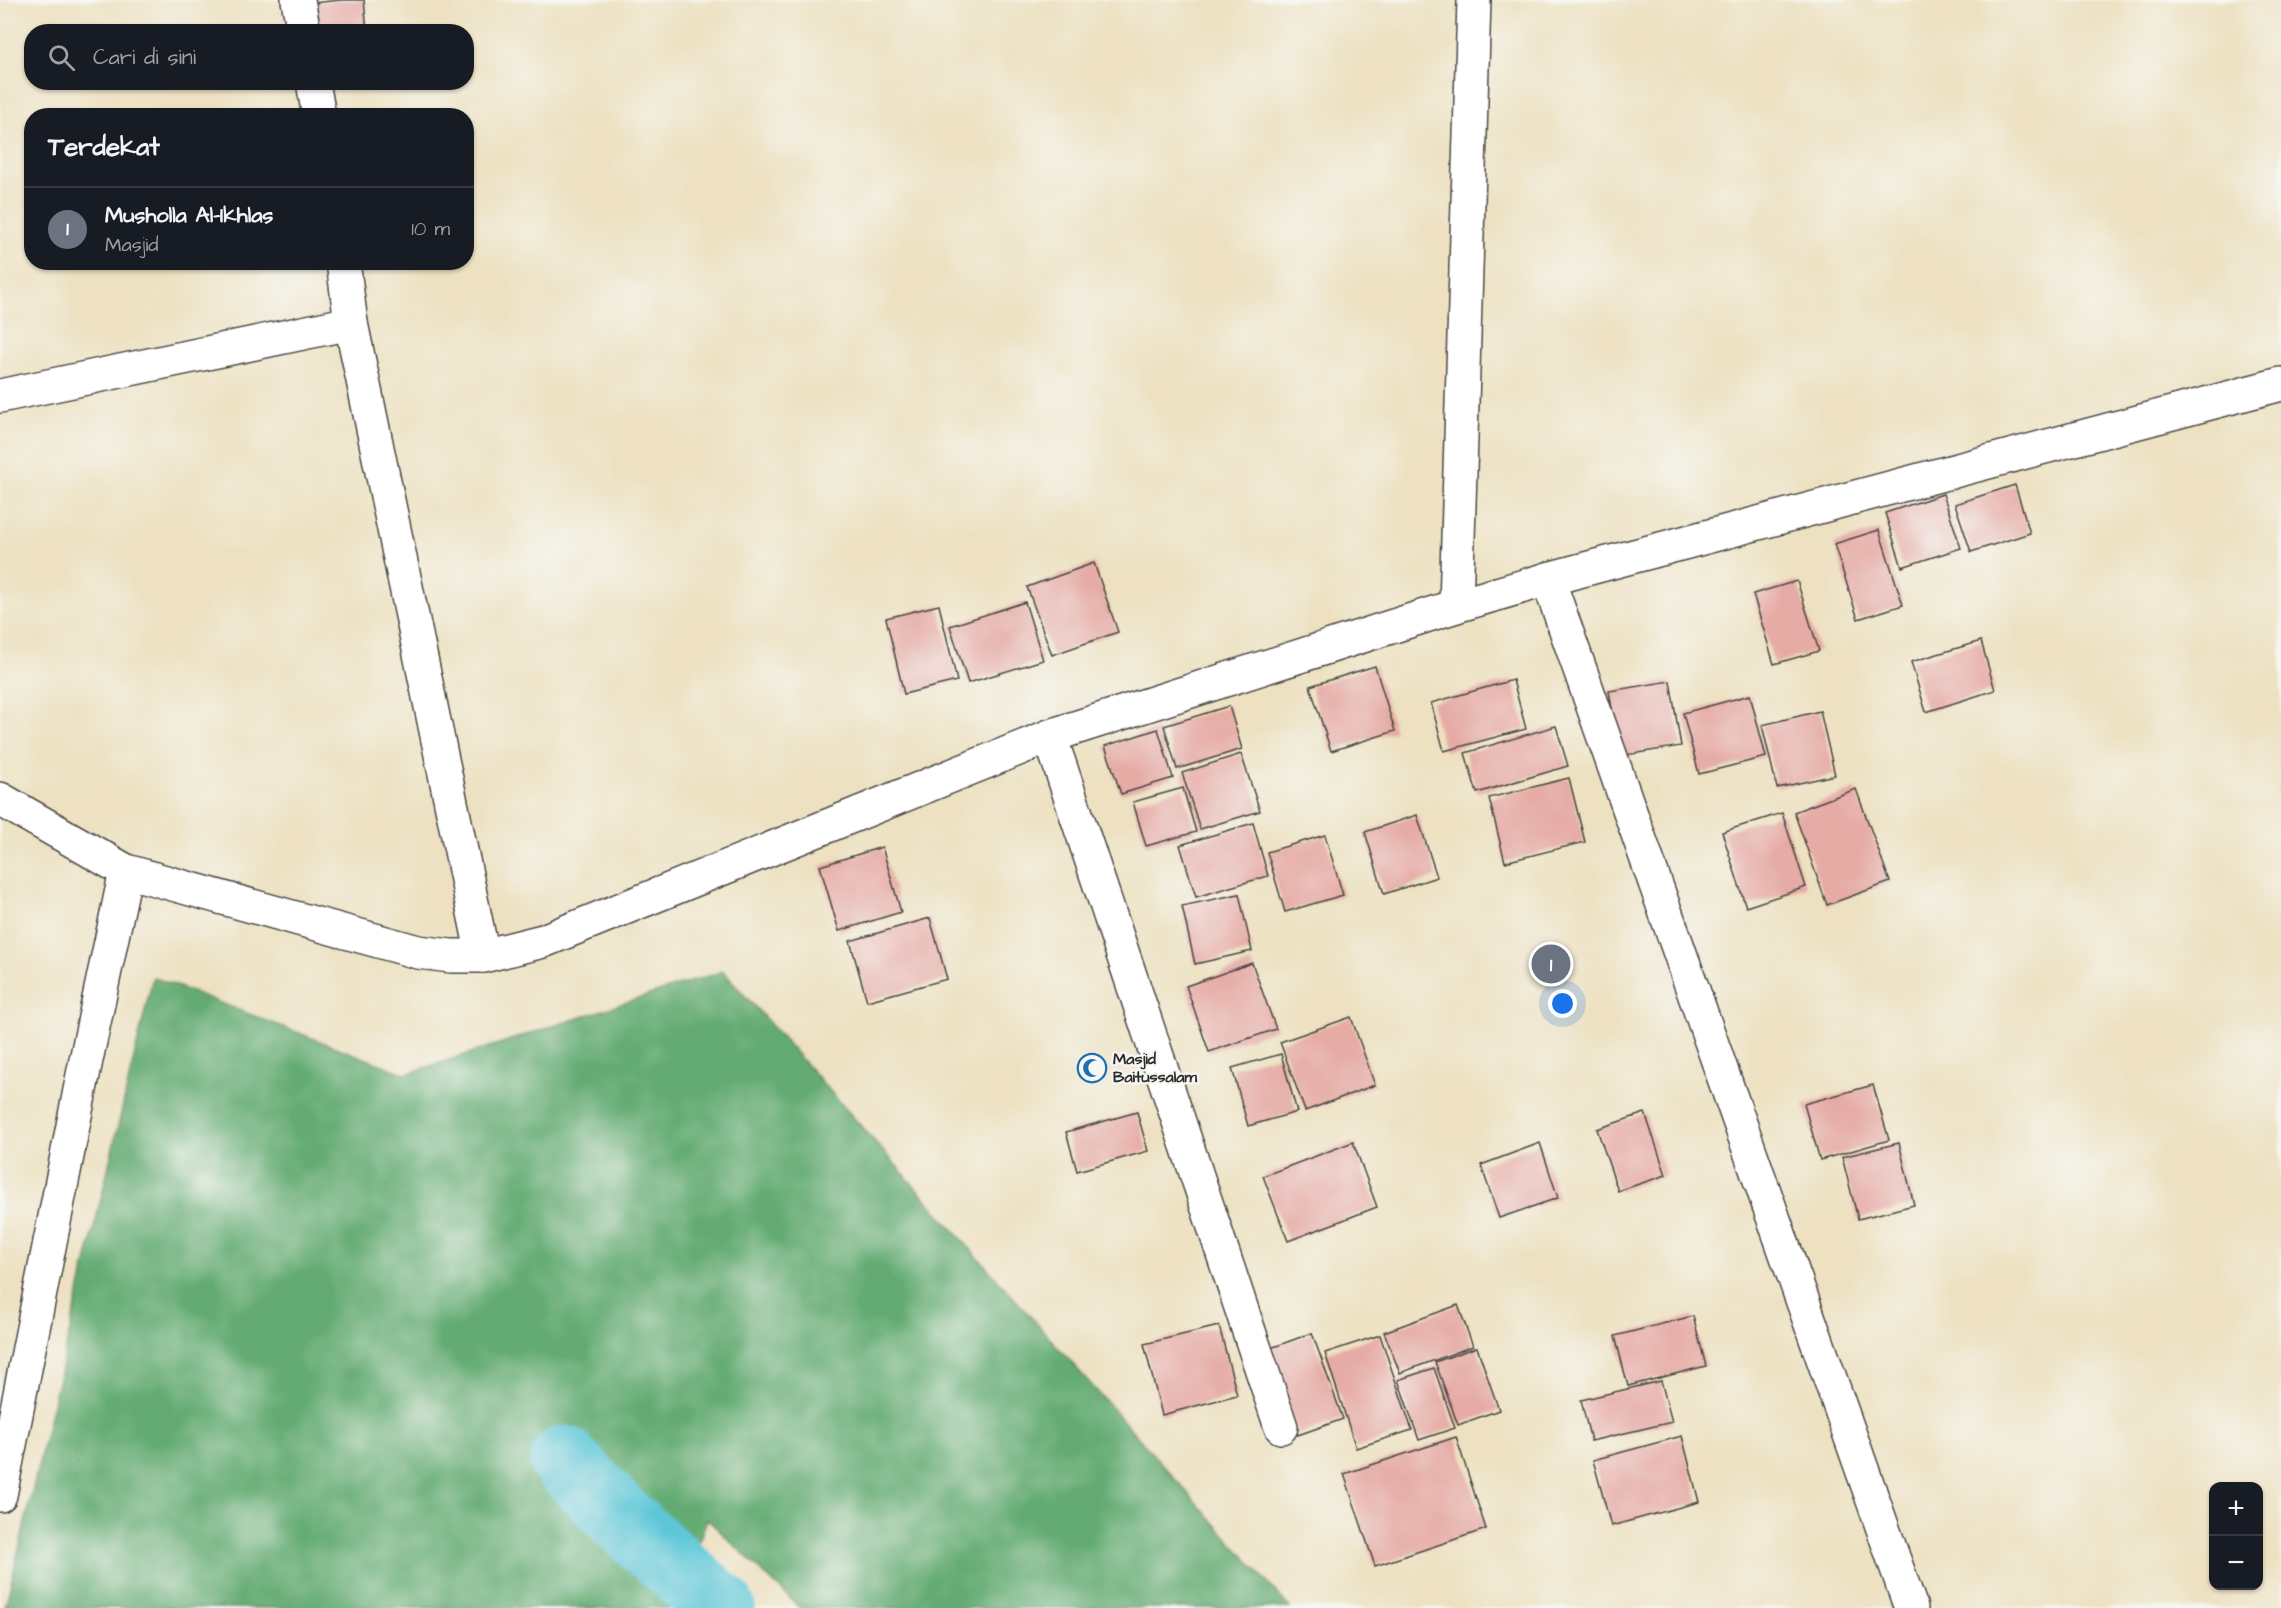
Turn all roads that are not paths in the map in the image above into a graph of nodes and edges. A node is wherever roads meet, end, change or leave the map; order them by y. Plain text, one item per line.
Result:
1 (298, 0) edge
2 (1474, 0) edge
3 (302, 24) edge
4 (314, 90) edge
5 (318, 108) edge
6 (343, 270) edge
7 (351, 323) junction
8 (2281, 384) edge
9 (0, 396) edge
10 (1548, 579) junction
11 (1456, 606) junction
12 (1050, 736) junction
13 (0, 800) edge
14 (126, 872) junction
15 (483, 956) junction
16 (1281, 1427) dead end
17 (0, 1495) edge
18 (1911, 1608) edge

1 - 3 street
2 - 11 street
4 - 5 street
6 - 7 street
7 - 9 street
7 - 15 street
8 - 10 street
10 - 11 street
10 - 18 street
11 - 12 street
12 - 15 street
12 - 16 street
13 - 14 street
14 - 15 street
14 - 17 street

